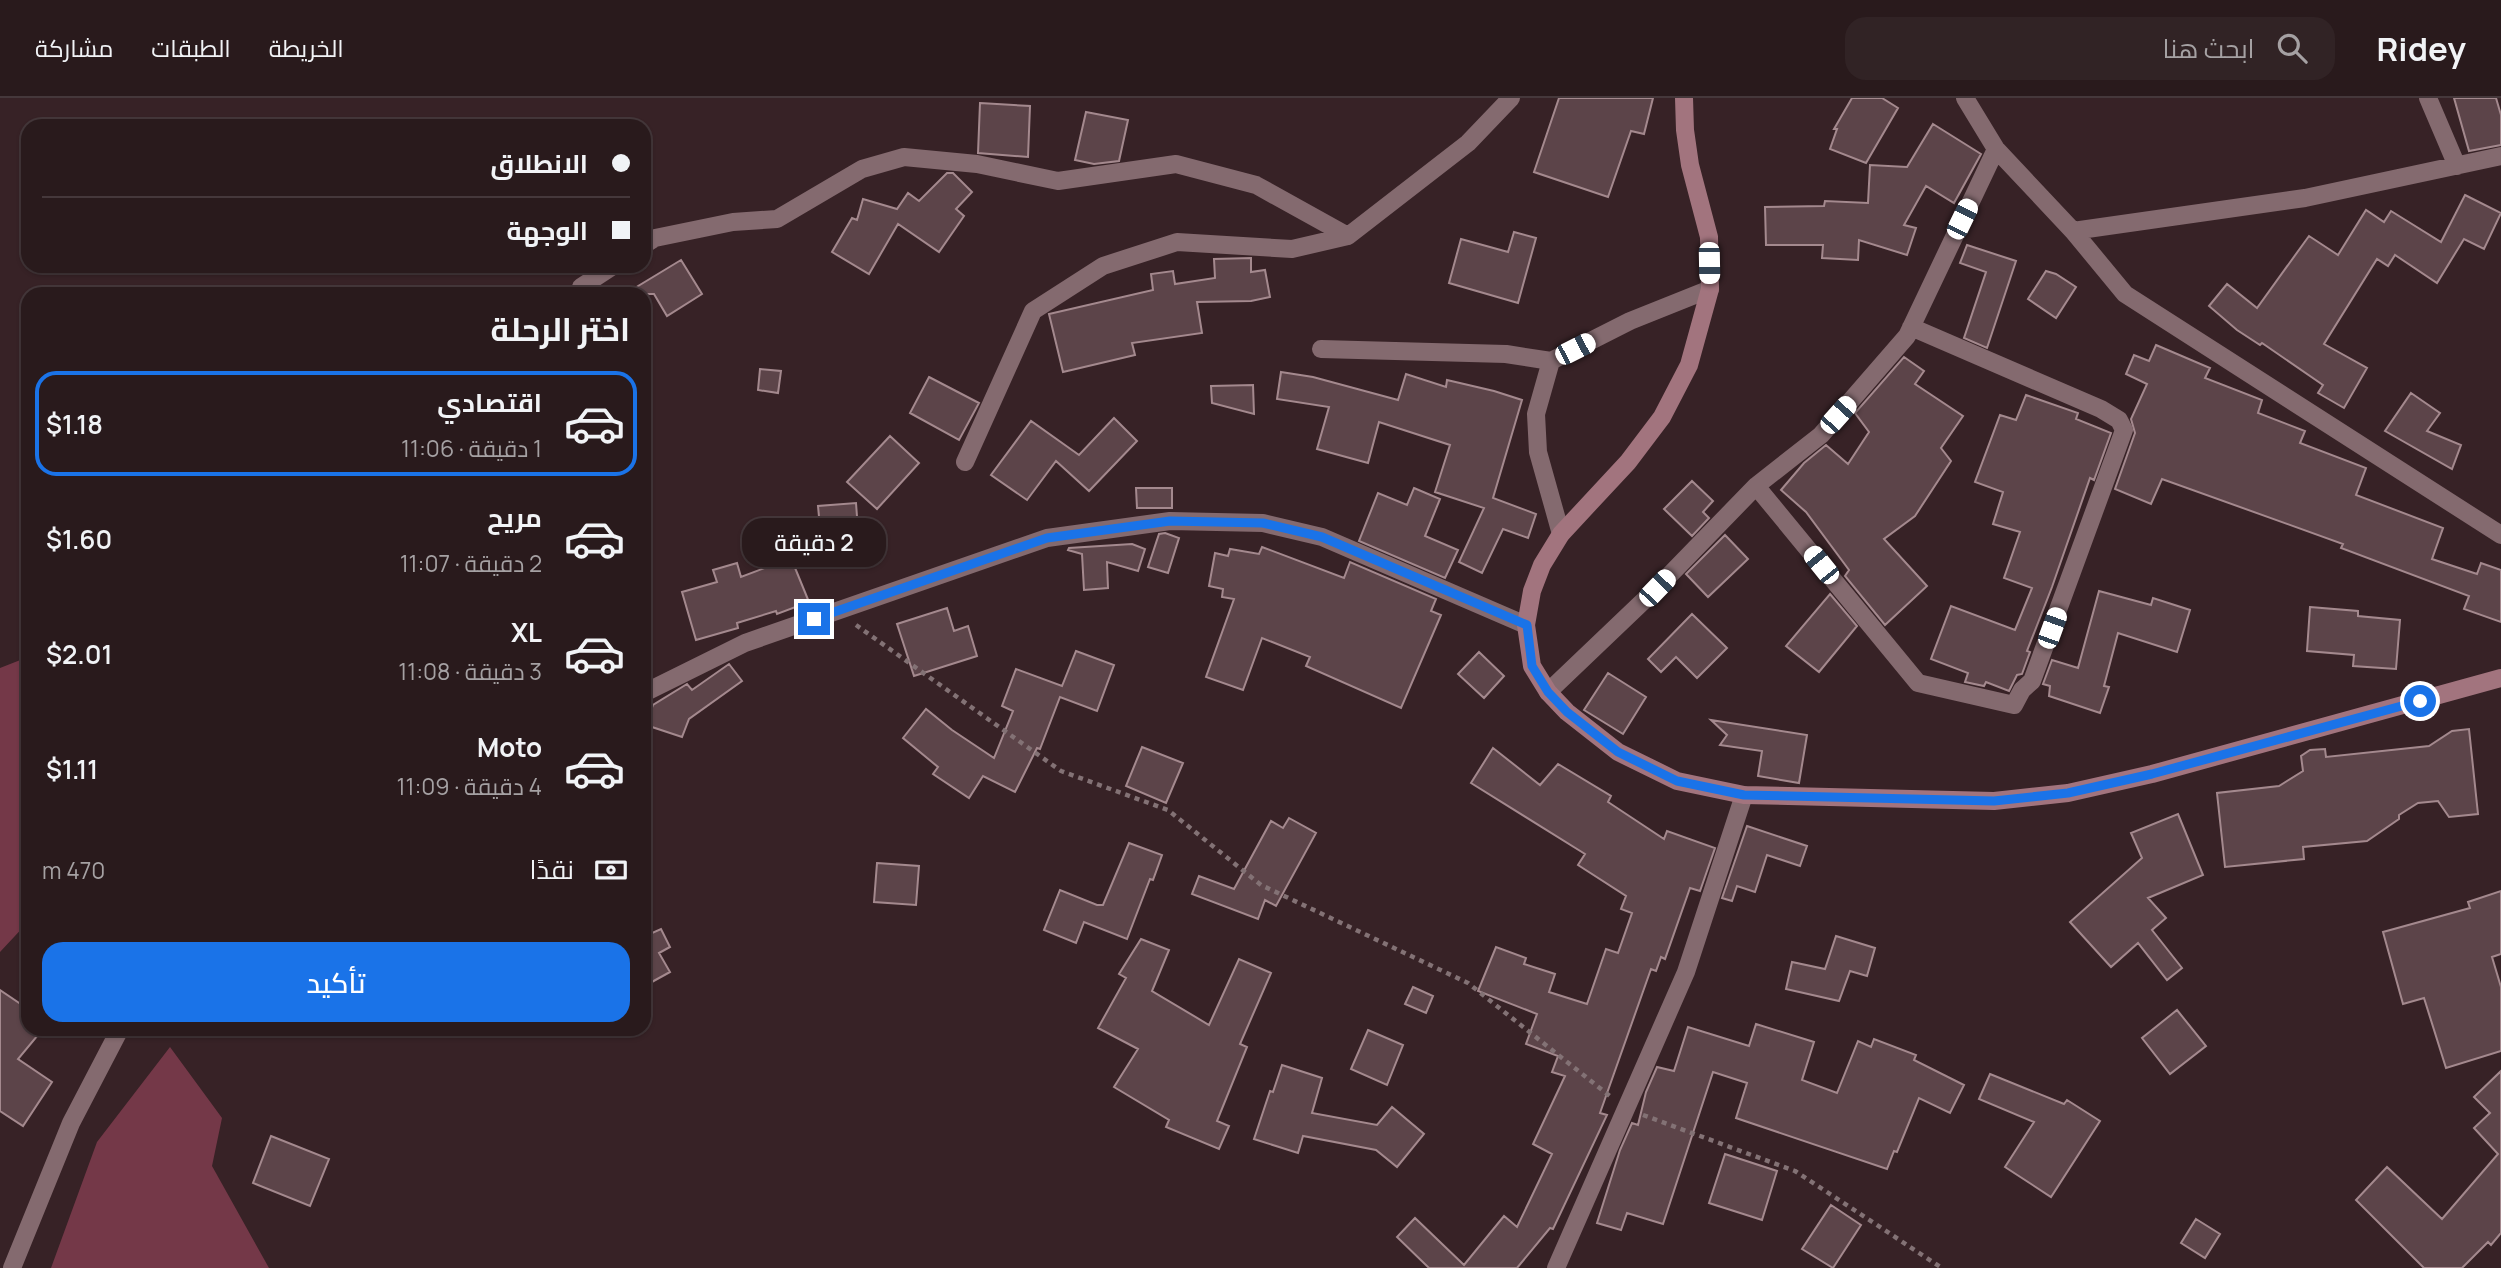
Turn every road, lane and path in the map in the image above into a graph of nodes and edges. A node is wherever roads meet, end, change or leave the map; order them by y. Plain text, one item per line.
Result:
1 (1511, 98) edge
2 (1684, 98) edge
3 (1965, 98) edge
4 (2428, 98) edge
5 (1996, 149) junction
6 (2501, 156) edge
7 (2457, 166) junction
8 (2073, 231) junction
9 (1348, 236) junction
10 (651, 241) edge
11 (602, 273) edge
12 (581, 287) dead end
13 (1710, 289) junction
14 (1911, 327) junction
15 (1321, 349) dead end
16 (1551, 361) junction
17 (965, 462) dead end
18 (1756, 486) junction
19 (1561, 534) junction
20 (2501, 536) edge
21 (837, 611) junction
22 (1527, 625) junction
23 (2501, 678) edge
24 (651, 690) edge
25 (1548, 692) junction
26 (1744, 795) junction
27 (116, 1036) edge
28 (1626, 1109) junction
29 (12, 1268) edge
30 (1556, 1268) edge
31 (1942, 1268) edge

1 - 9 street
2 - 13 main road
3 - 5 street
4 - 7 street
5 - 8 street
5 - 14 street
6 - 7 street
7 - 8 street
8 - 20 street
9 - 10 street
9 - 17 street
11 - 12 street
13 - 16 street
13 - 19 main road
14 - 18 street
14 - 18 street
15 - 16 street
16 - 19 street
18 - 25 street
19 - 22 main road
21 - 22 street
21 - 24 street
21 - 28 path
22 - 25 main road
23 - 26 main road
25 - 26 main road
26 - 28 street
27 - 29 street
28 - 30 street
28 - 31 path

